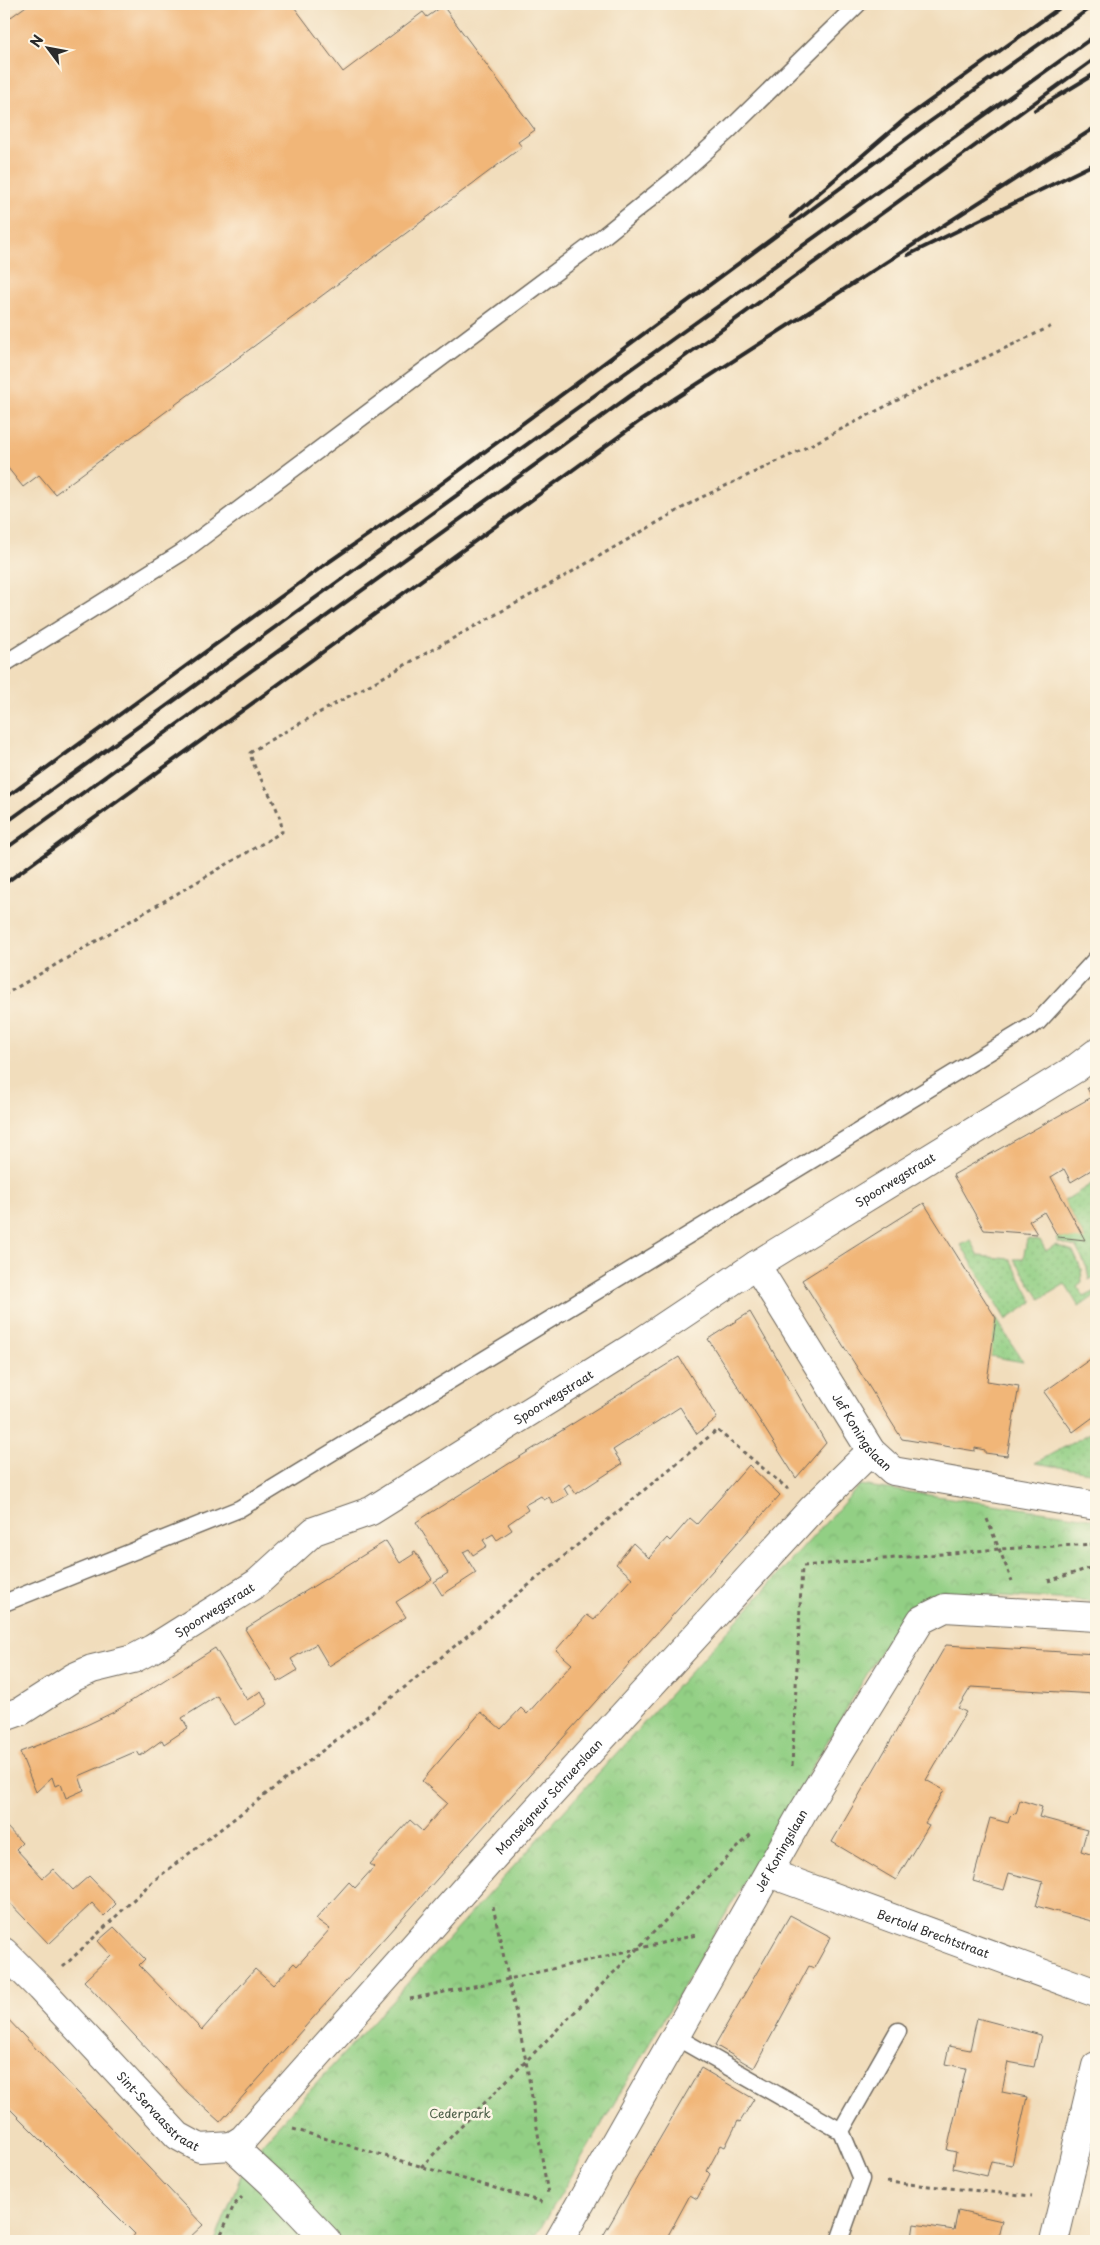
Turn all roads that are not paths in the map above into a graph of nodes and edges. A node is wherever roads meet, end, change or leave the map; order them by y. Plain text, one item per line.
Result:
1 (858, 4) edge
2 (4, 664) edge
3 (1096, 959) edge
4 (1096, 1052) edge
5 (756, 1265) junction
6 (871, 1451) junction
7 (1096, 1506) edge
8 (4, 1603) edge
9 (1096, 1616) edge
10 (4, 1717) edge
11 (769, 1874) junction
12 (4, 1952) edge
13 (1096, 1993) edge
14 (898, 2031) dead end
15 (676, 2037) junction
16 (1096, 2066) edge
17 (841, 2131) junction
18 (232, 2146) junction
19 (327, 2241) edge
20 (558, 2241) edge
21 (839, 2241) edge
22 (1054, 2241) edge

1 - 2 lane
3 - 8 lane
4 - 5 street, Spoorwegstraat
5 - 6 street, Jef Koningslaan
5 - 10 street, Spoorwegstraat
6 - 7 street, Jef Koningslaan
6 - 18 street, Monseigneur Schruerslaan
9 - 11 street, Jef Koningslaan
11 - 13 street, Bertold Brechtstraat
11 - 15 street, Jef Koningslaan
12 - 18 street, Sint-Servaasstraat
14 - 17 lane
15 - 17 lane
15 - 20 street, Jef Koningslaan
16 - 22 street
17 - 21 lane
18 - 19 street

